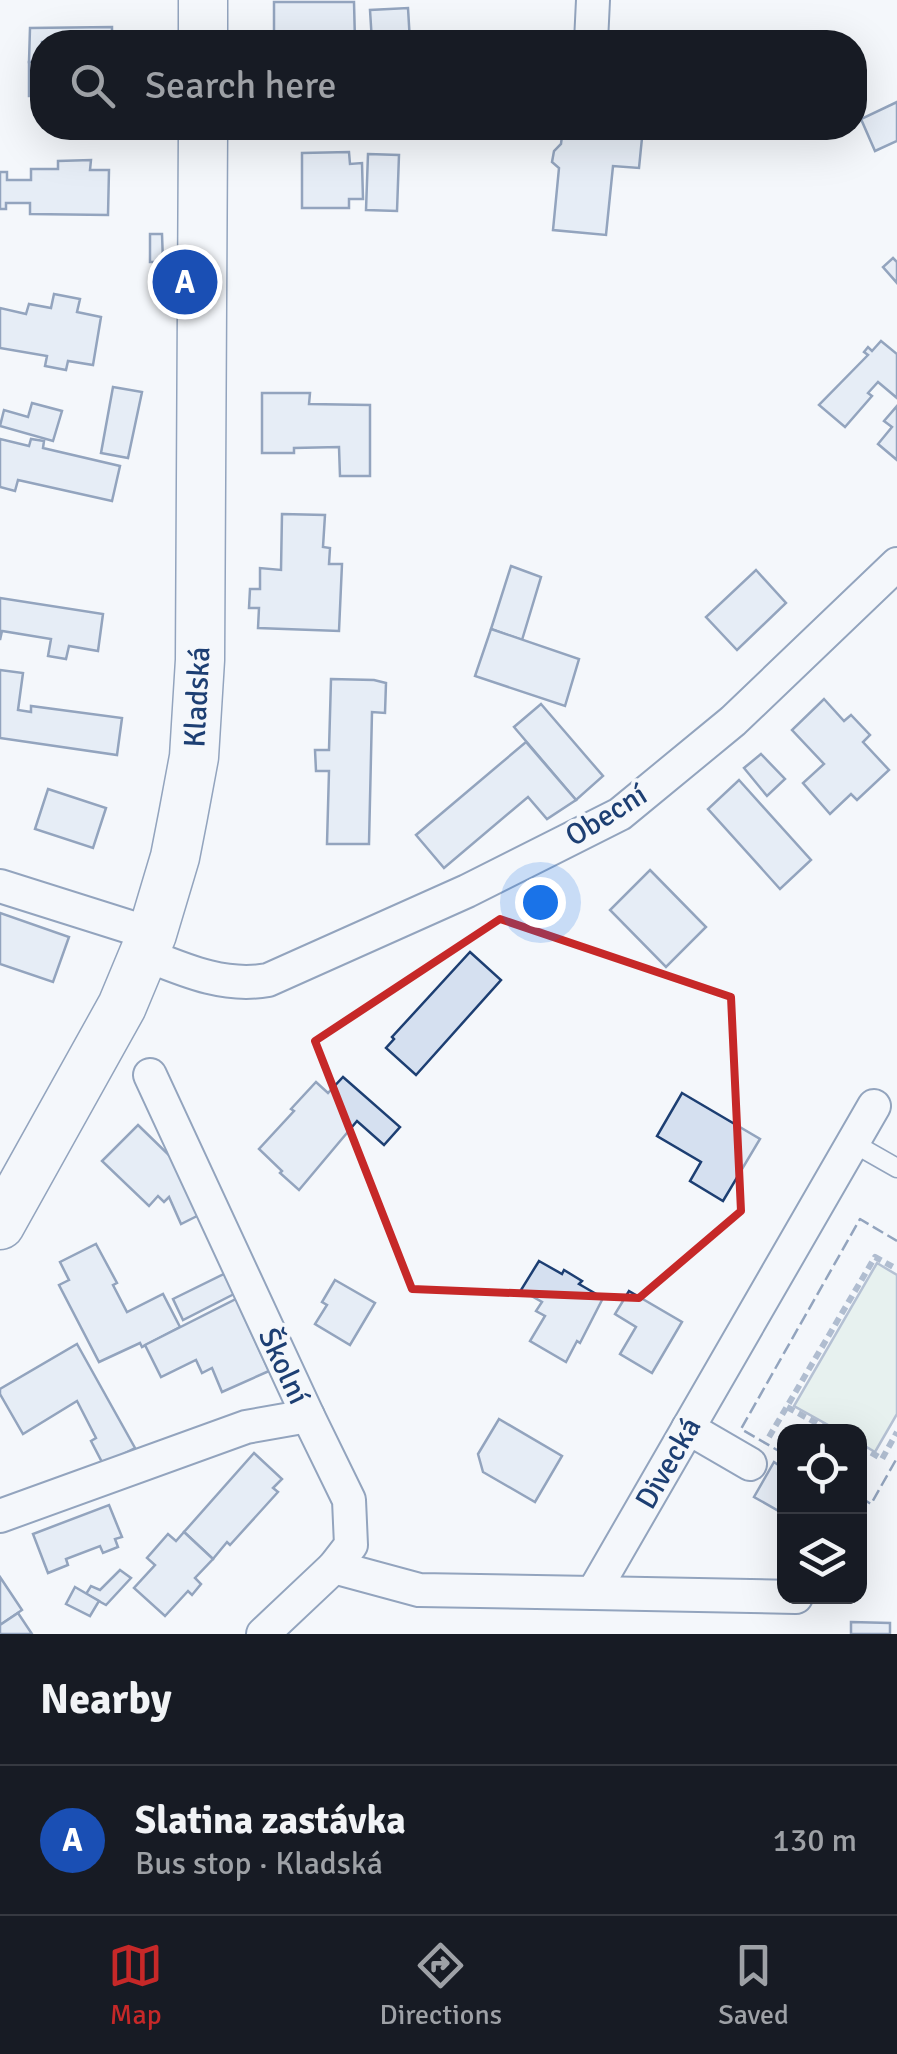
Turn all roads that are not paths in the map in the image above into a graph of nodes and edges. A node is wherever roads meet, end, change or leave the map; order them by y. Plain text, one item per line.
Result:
1 (203, 0) edge
2 (593, 0) edge
3 (203, 30) edge
4 (591, 30) edge
5 (203, 140) edge
6 (897, 564) edge
7 (0, 886) edge
8 (148, 944) junction
9 (150, 1076) dead end
10 (874, 1106) dead end
11 (853, 1143) junction
12 (897, 1168) edge
13 (0, 1225) edge
14 (308, 1416) junction
15 (688, 1428) junction
16 (759, 1451) road end
17 (0, 1516) edge
18 (334, 1567) junction
19 (594, 1593) junction
20 (777, 1597) edge
21 (268, 1632) edge

1 - 3 main road
2 - 4 street
5 - 8 main road, Kladská
6 - 8 street, Obecní
7 - 8 street, Obecní
8 - 13 main road, Kladská
9 - 14 street, Školní
10 - 11 street, Divecká
11 - 12 lane
11 - 15 street, Divecká
14 - 17 street
14 - 18 street, Školní
15 - 16 street
15 - 19 street, Divecká
18 - 19 street
18 - 21 street, Školní
19 - 20 street

